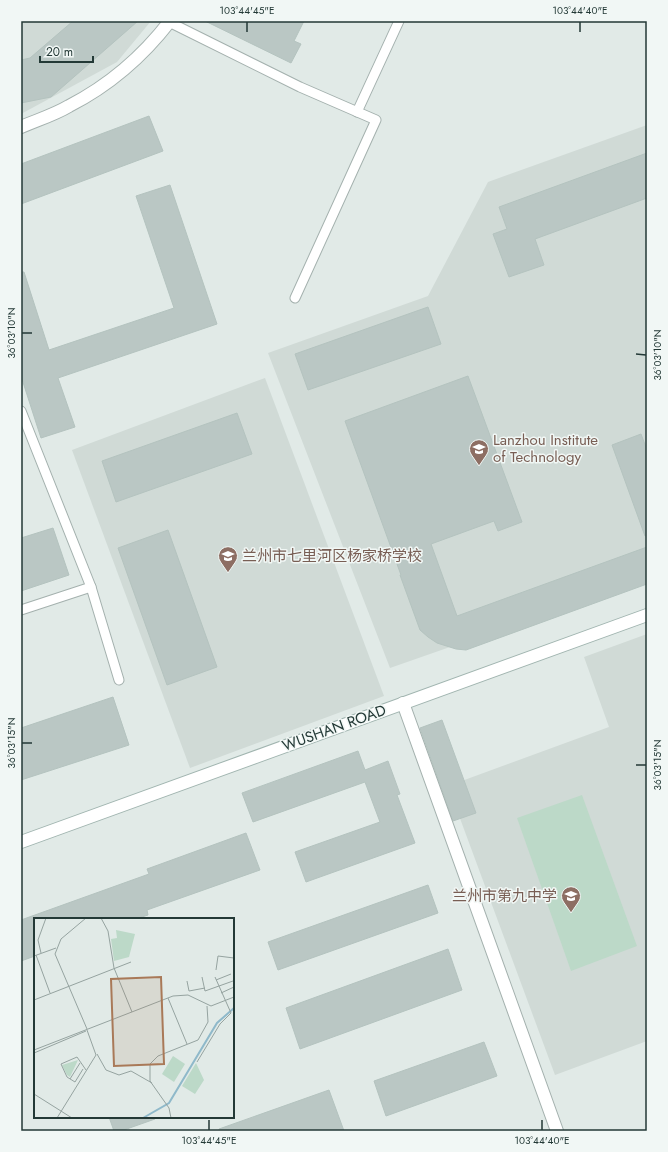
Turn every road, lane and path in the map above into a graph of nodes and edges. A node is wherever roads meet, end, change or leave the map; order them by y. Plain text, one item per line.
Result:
1 (399, 21) edge
2 (169, 22) edge
3 (357, 112) junction
4 (21, 127) edge
5 (296, 298) dead end
6 (21, 411) edge
7 (91, 587) junction
8 (21, 610) edge
9 (647, 615) edge
10 (119, 680) dead end
11 (403, 703) junction
12 (21, 842) edge
13 (557, 1131) edge

1 - 3 lane
2 - 3 lane
2 - 4 main road
3 - 5 lane
6 - 7 lane
7 - 8 lane
7 - 10 lane
9 - 11 main road, WUSHAN ROAD
11 - 12 main road, WUSHAN ROAD
11 - 13 main road

